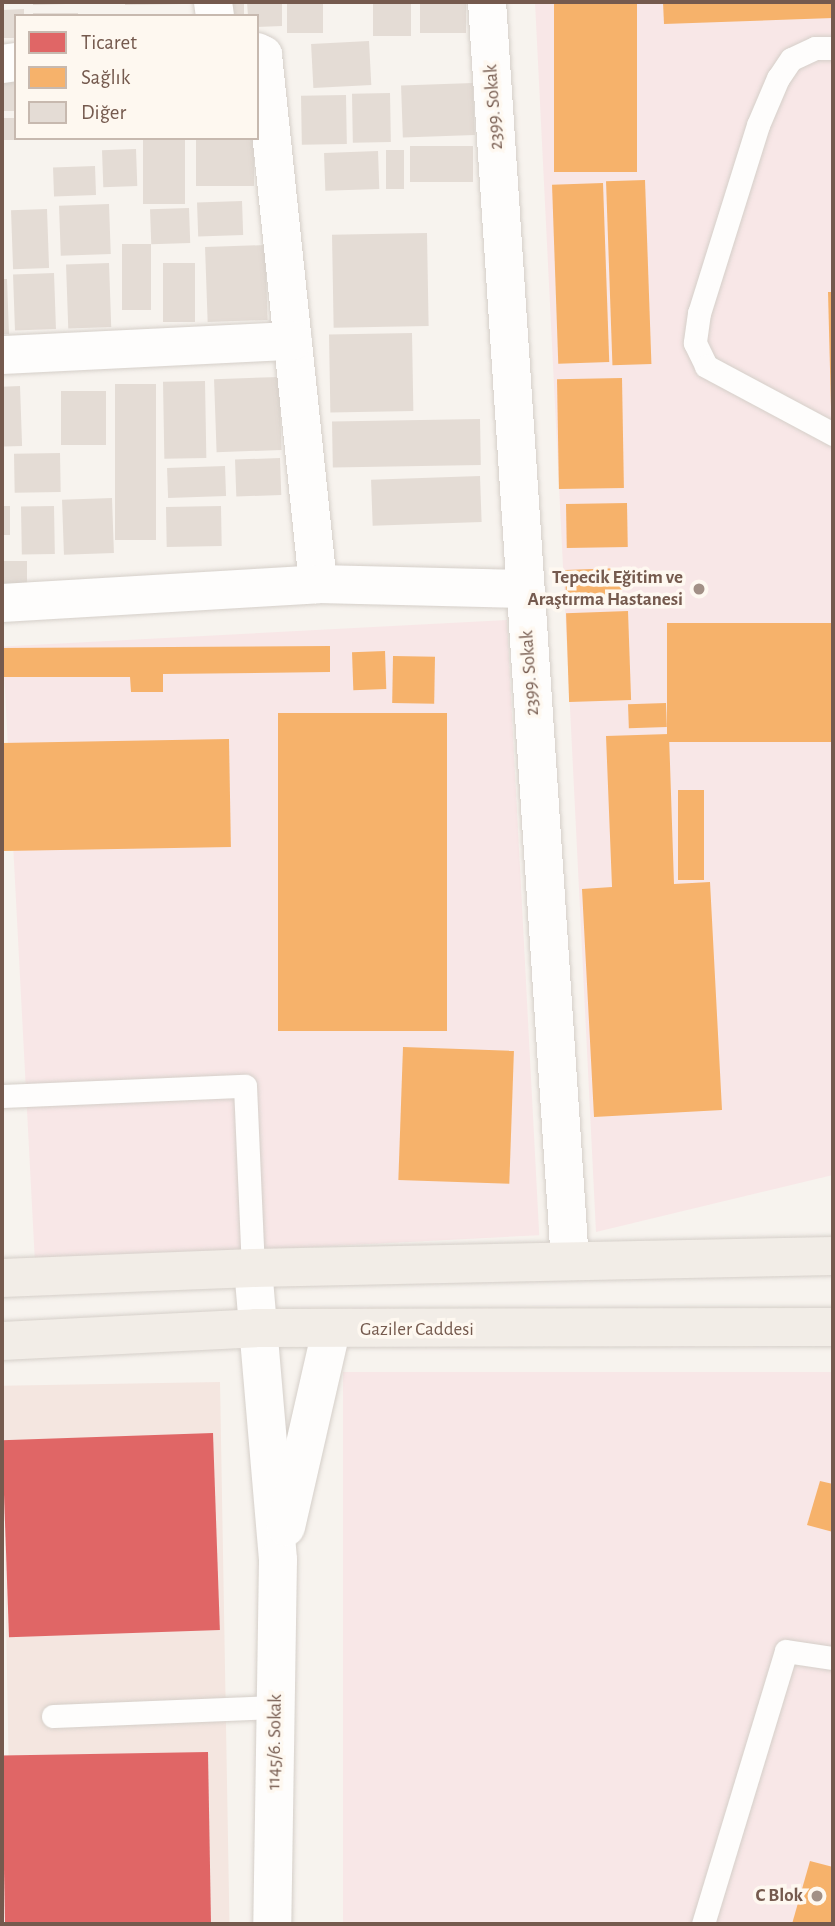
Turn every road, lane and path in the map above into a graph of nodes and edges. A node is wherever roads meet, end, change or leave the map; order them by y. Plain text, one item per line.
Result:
1 (487, 2) edge
2 (833, 48) edge
3 (259, 53) edge
4 (293, 341) junction
5 (2, 355) edge
6 (833, 434) edge
7 (318, 584) junction
8 (525, 589) junction
9 (2, 603) edge
10 (2, 1096) edge
11 (833, 1256) edge
12 (570, 1260) junction
13 (253, 1268) junction
14 (2, 1278) edge
15 (833, 1327) edge
16 (256, 1328) junction
17 (331, 1330) junction
18 (2, 1341) edge
19 (278, 1560) junction
20 (833, 1658) edge
21 (276, 1707) junction
22 (53, 1716) dead end
23 (272, 1924) edge
24 (703, 1924) edge

1 - 8 street, 2399. Sokak
2 - 6 lane
3 - 4 street
4 - 5 street
4 - 7 street
7 - 8 street
7 - 9 street
8 - 12 street, 2399. Sokak
10 - 13 lane
11 - 12 main road
12 - 13 main road
13 - 14 main road
13 - 16 street, 1145/6. Sokak
15 - 17 main road, Gaziler Caddesi
16 - 17 main road, Gaziler Caddesi
16 - 18 main road, Gaziler Caddesi
16 - 19 street, 1145/6. Sokak
17 - 19 street, 1145/6. Sokak
19 - 21 street, 1145/6. Sokak
20 - 24 lane
21 - 22 lane
21 - 23 street, 1145/6. Sokak

